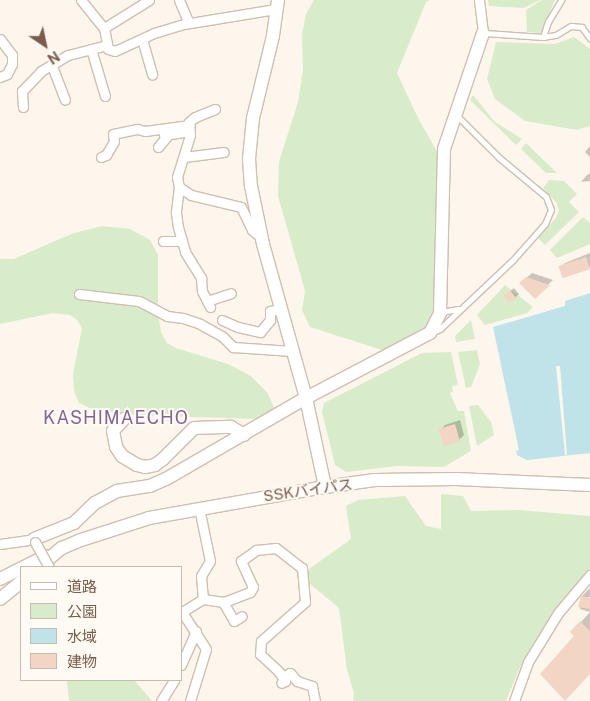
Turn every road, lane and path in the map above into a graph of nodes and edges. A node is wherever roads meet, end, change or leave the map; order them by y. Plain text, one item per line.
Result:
1 (81, 0) edge
2 (148, 0) edge
3 (179, 0) edge
4 (480, 0) edge
5 (561, 0) edge
6 (277, 5) edge
7 (189, 23) junction
8 (104, 28) junction
9 (483, 33) junction
10 (543, 36) junction
11 (590, 38) edge
12 (0, 39) edge
13 (142, 39) junction
14 (107, 45) junction
15 (91, 49) junction
16 (52, 66) junction
17 (152, 75) dead end
18 (0, 77) edge
19 (105, 96) dead end
20 (66, 100) dead end
21 (23, 107) dead end
22 (215, 109) dead end
23 (455, 113) junction
24 (190, 128) junction
25 (158, 148) dead end
26 (224, 152) dead end
27 (184, 157) junction
28 (101, 158) dead end
29 (179, 187) junction
30 (262, 238) junction
31 (182, 240) junction
32 (162, 241) dead end
33 (231, 293) dead end
34 (79, 294) dead end
35 (280, 309) junction
36 (460, 309) junction
37 (440, 313) junction
38 (222, 320) dead end
39 (430, 333) junction
40 (292, 351) junction
41 (306, 398) junction
42 (124, 419) dead end
43 (244, 435) junction
44 (590, 485) edge
45 (325, 487) junction
46 (199, 508) junction
47 (34, 541) junction
48 (0, 544) edge
49 (62, 548) junction
50 (26, 566) edge
51 (40, 566) edge
52 (48, 566) edge
53 (20, 569) edge
54 (590, 575) edge
55 (0, 579) edge
56 (20, 583) edge
57 (0, 598) edge
58 (203, 599) junction
59 (223, 602) junction
60 (242, 616) dead end
61 (196, 631) junction
62 (182, 663) edge
63 (173, 681) edge
64 (161, 701) edge
65 (190, 701) edge
66 (315, 701) edge
67 (514, 701) edge

1 - 8 street
2 - 8 street
3 - 7 street
4 - 9 street
5 - 10 lane
6 - 7 street
6 - 30 street
7 - 13 street
8 - 14 street
9 - 10 lane
9 - 23 street
10 - 11 lane
12 - 18 street
13 - 14 street
13 - 17 street
14 - 15 street
15 - 16 street
15 - 19 street
16 - 20 street
16 - 21 street
22 - 24 street
23 - 36 lane
23 - 37 street
24 - 25 street
24 - 27 street
24 - 28 street
26 - 27 street
27 - 29 street
29 - 30 street
29 - 31 street
30 - 35 street
31 - 32 street
31 - 33 street
34 - 40 street
35 - 38 street
35 - 40 street
36 - 37 lane
36 - 39 lane
37 - 39 street
39 - 41 street
40 - 41 street
41 - 43 street
41 - 45 street
42 - 43 street
43 - 47 street
44 - 45 street, SSKバイパス
45 - 46 street, SSKバイパス
46 - 49 street, SSKバイパス
46 - 58 street
47 - 48 street
47 - 52 street, bridge
49 - 50 street
49 - 51 street, SSKバイパス
53 - 55 street
54 - 67 street
56 - 57 street
58 - 59 street
58 - 61 street
59 - 60 street
59 - 66 street
61 - 62 street
61 - 65 street
63 - 64 street

